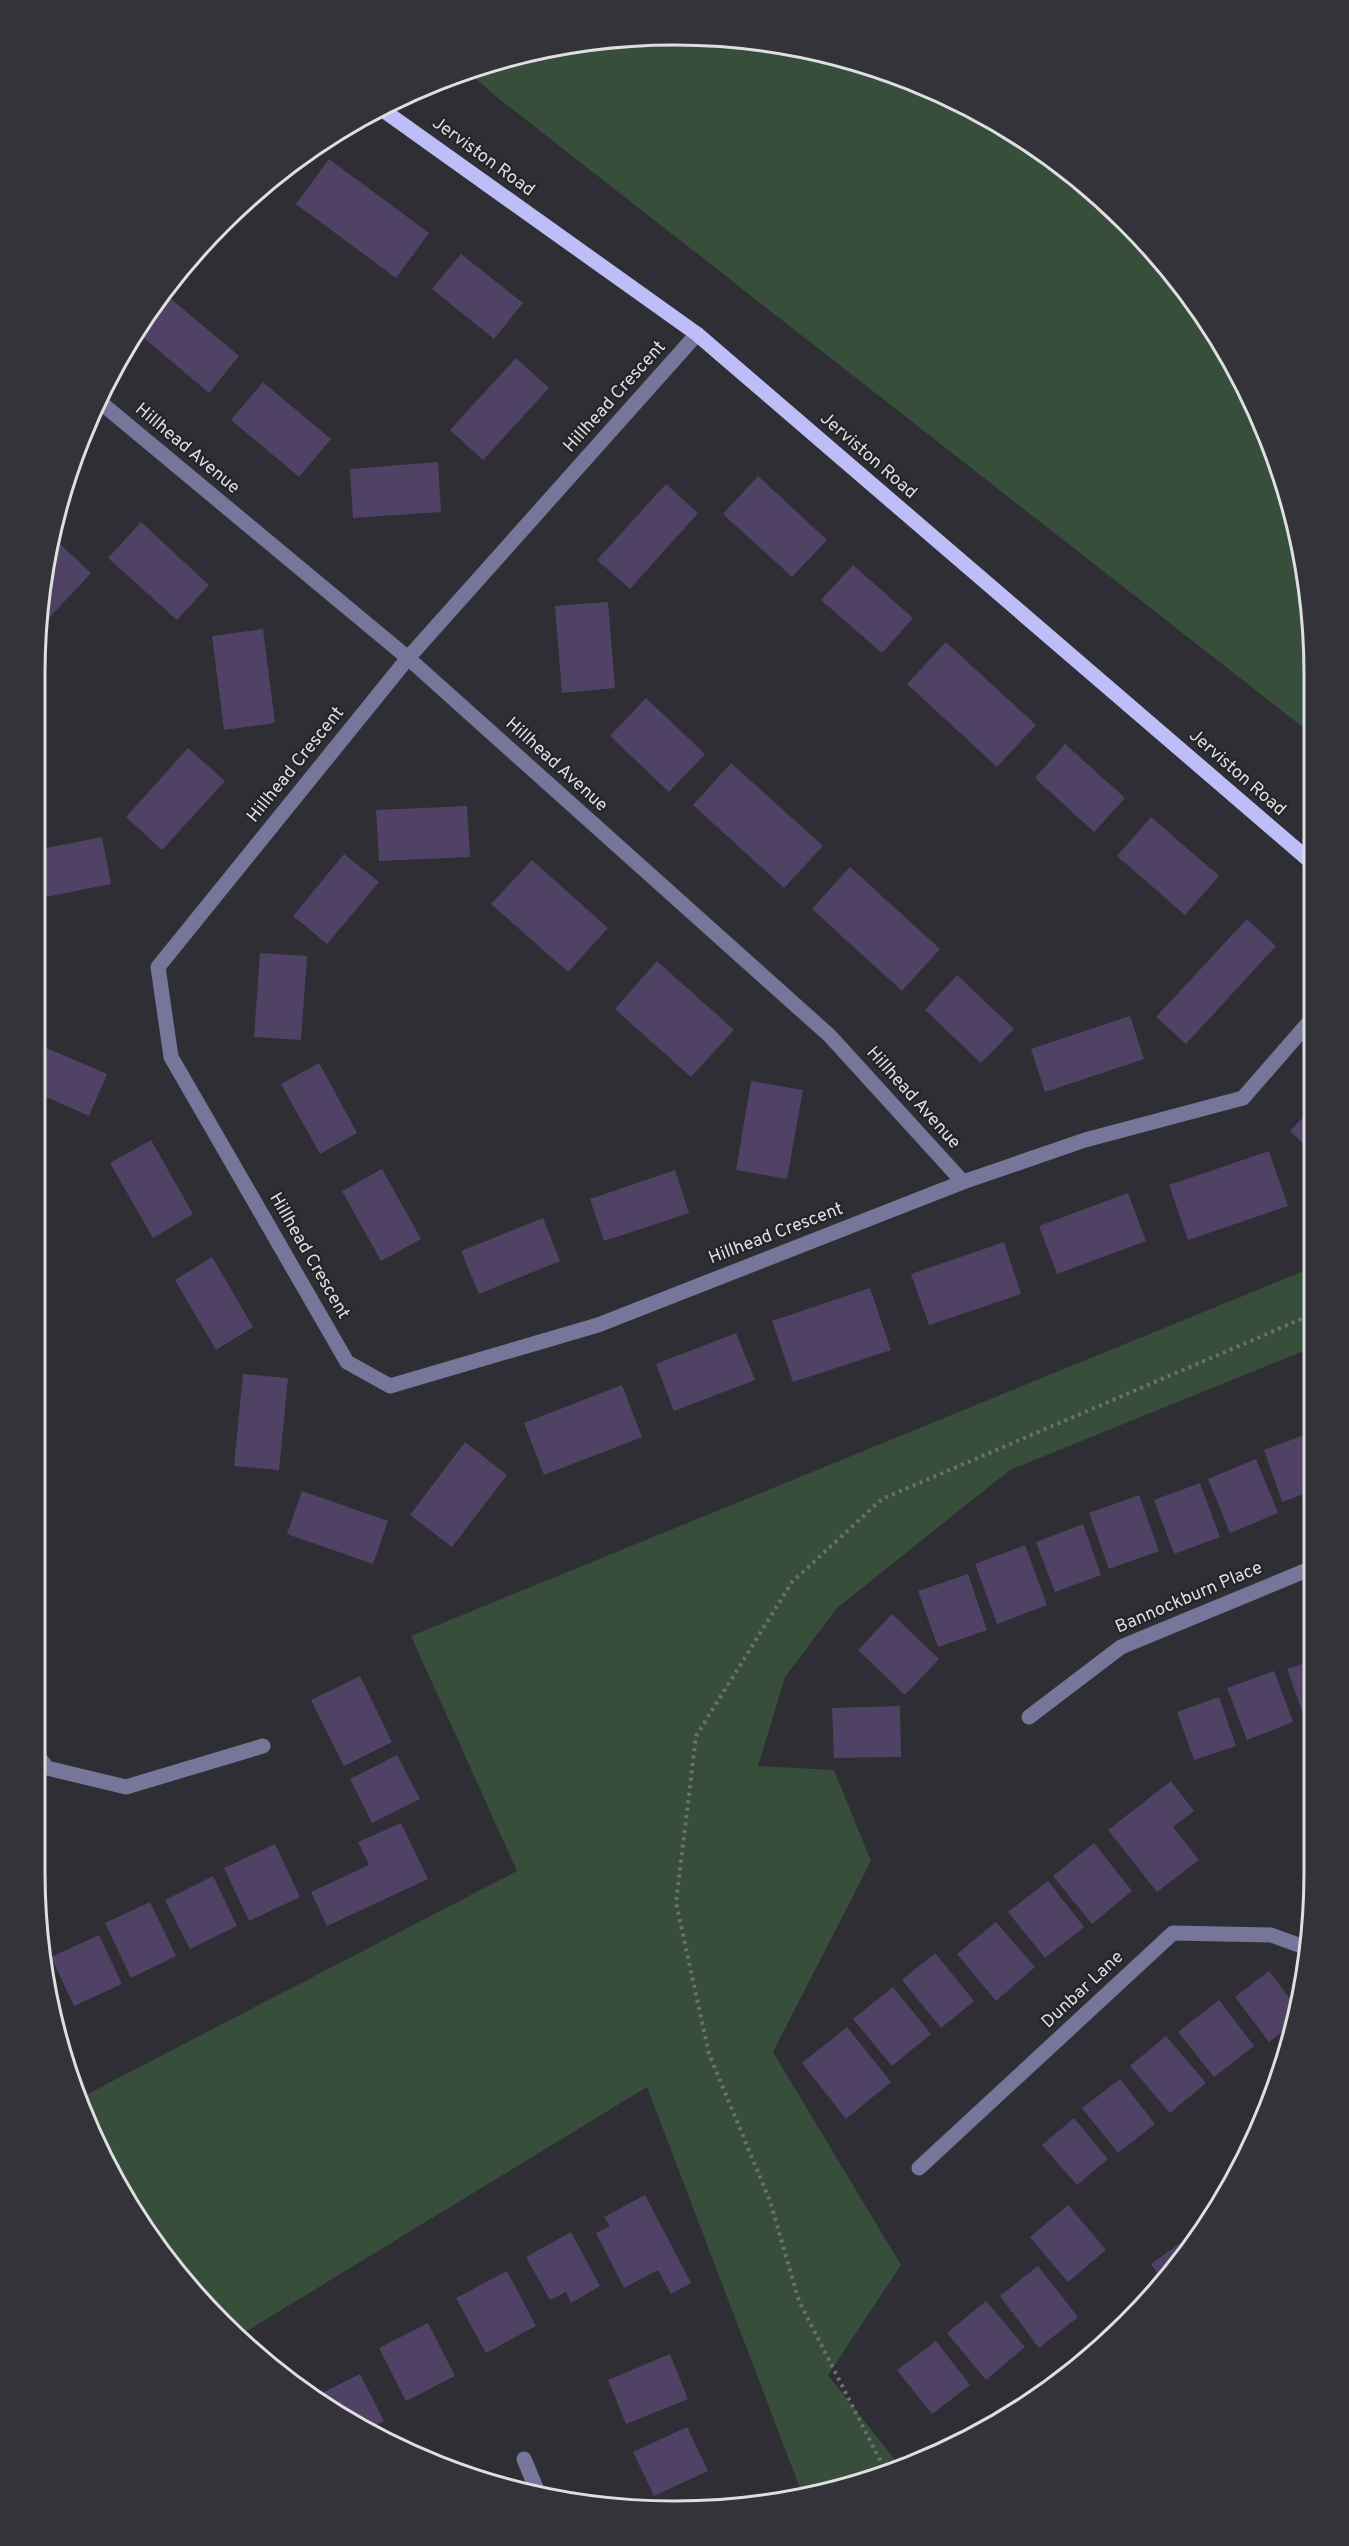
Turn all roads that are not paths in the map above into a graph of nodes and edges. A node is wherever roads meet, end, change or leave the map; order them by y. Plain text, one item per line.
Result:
1 (388, 114) edge
2 (697, 334) junction
3 (105, 406) edge
4 (408, 658) junction
5 (1304, 856) edge
6 (1304, 1028) edge
7 (963, 1182) junction
8 (1304, 1571) edge
9 (1029, 1717) dead end
10 (263, 1746) dead end
11 (45, 1765) edge
12 (1300, 1945) edge
13 (919, 2168) dead end
14 (524, 2459) dead end
15 (535, 2485) edge

1 - 2 main road, Jerviston Road
2 - 4 street, Hillhead Crescent
2 - 5 main road, Jerviston Road
3 - 4 street, Hillhead Avenue
4 - 7 street, Hillhead Avenue
4 - 7 street, Hillhead Crescent
6 - 7 street, Hillhead Crescent
8 - 9 street, Bannockburn Place
10 - 11 street
12 - 13 street, Dunbar Lane
14 - 15 street

